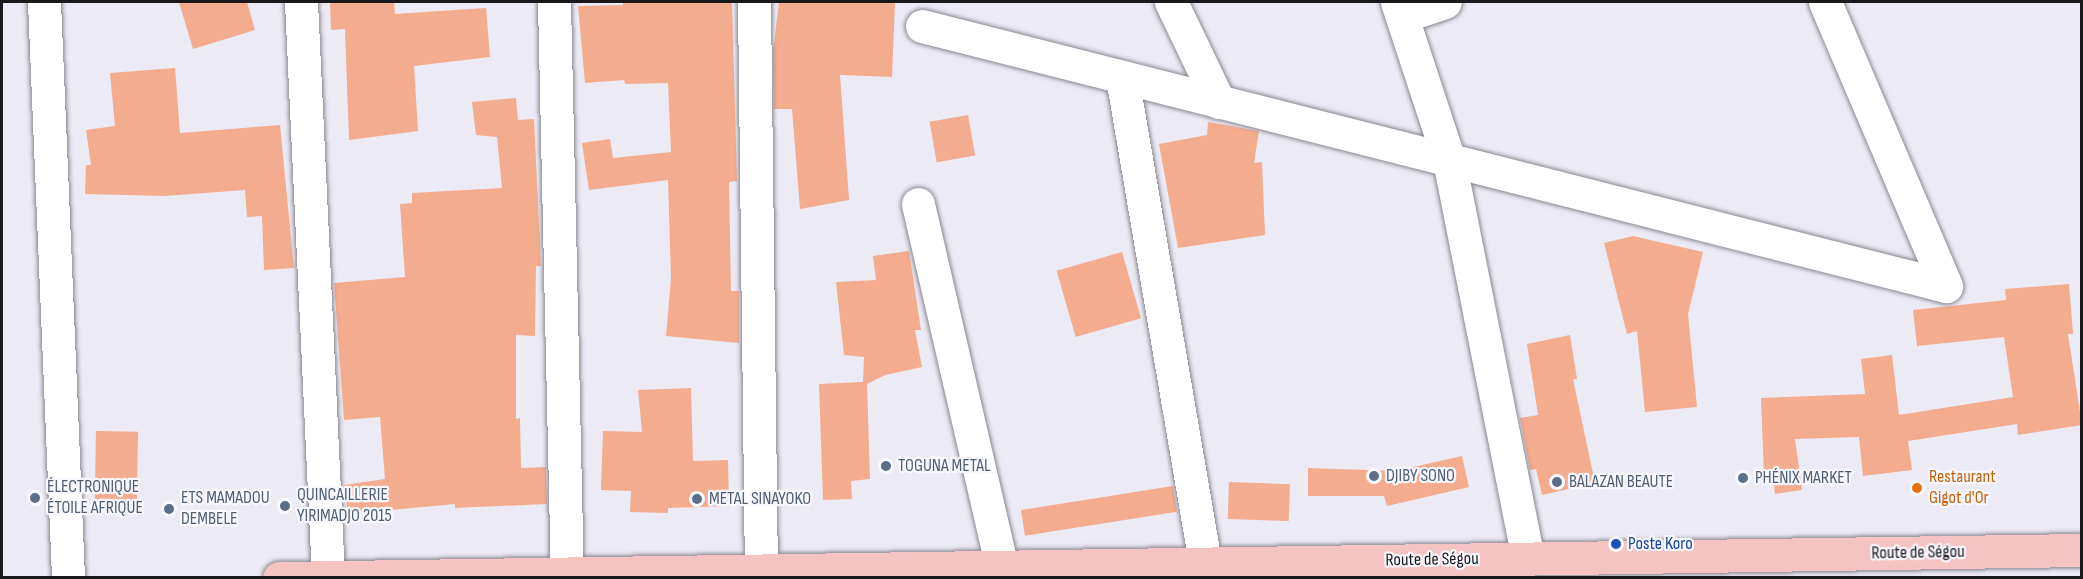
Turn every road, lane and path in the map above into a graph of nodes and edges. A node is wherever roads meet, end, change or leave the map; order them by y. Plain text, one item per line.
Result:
1 (44, 2) edge
2 (301, 2) edge
3 (554, 2) edge
4 (754, 2) edge
5 (1171, 2) edge
6 (1445, 2) edge
7 (1825, 2) edge
8 (1400, 9) edge
9 (922, 26) dead end
10 (1122, 77) junction
11 (1220, 102) junction
12 (1449, 160) junction
13 (918, 204) dead end
14 (2082, 550) edge
15 (1528, 558) junction
16 (1205, 565) junction
17 (1002, 568) junction
18 (762, 574) edge
19 (446, 576) edge
20 (567, 576) edge
21 (328, 577) edge
22 (68, 578) edge
23 (279, 578) edge

1 - 22 street
2 - 21 street
3 - 20 street
4 - 18 street
5 - 11 street
6 - 8 street
7 - 12 street
8 - 12 street
9 - 10 street
10 - 11 street
10 - 16 street
11 - 12 street
12 - 15 street
13 - 17 street
14 - 15 highway, Route de Ségou
15 - 16 highway, Route de Ségou
16 - 17 highway, Route de Ségou
17 - 18 highway, Route de Ségou
18 - 20 highway, Route de Ségou
19 - 20 highway, Route de Ségou
19 - 21 highway, Route de Ségou
21 - 23 highway, Route de Ségou

